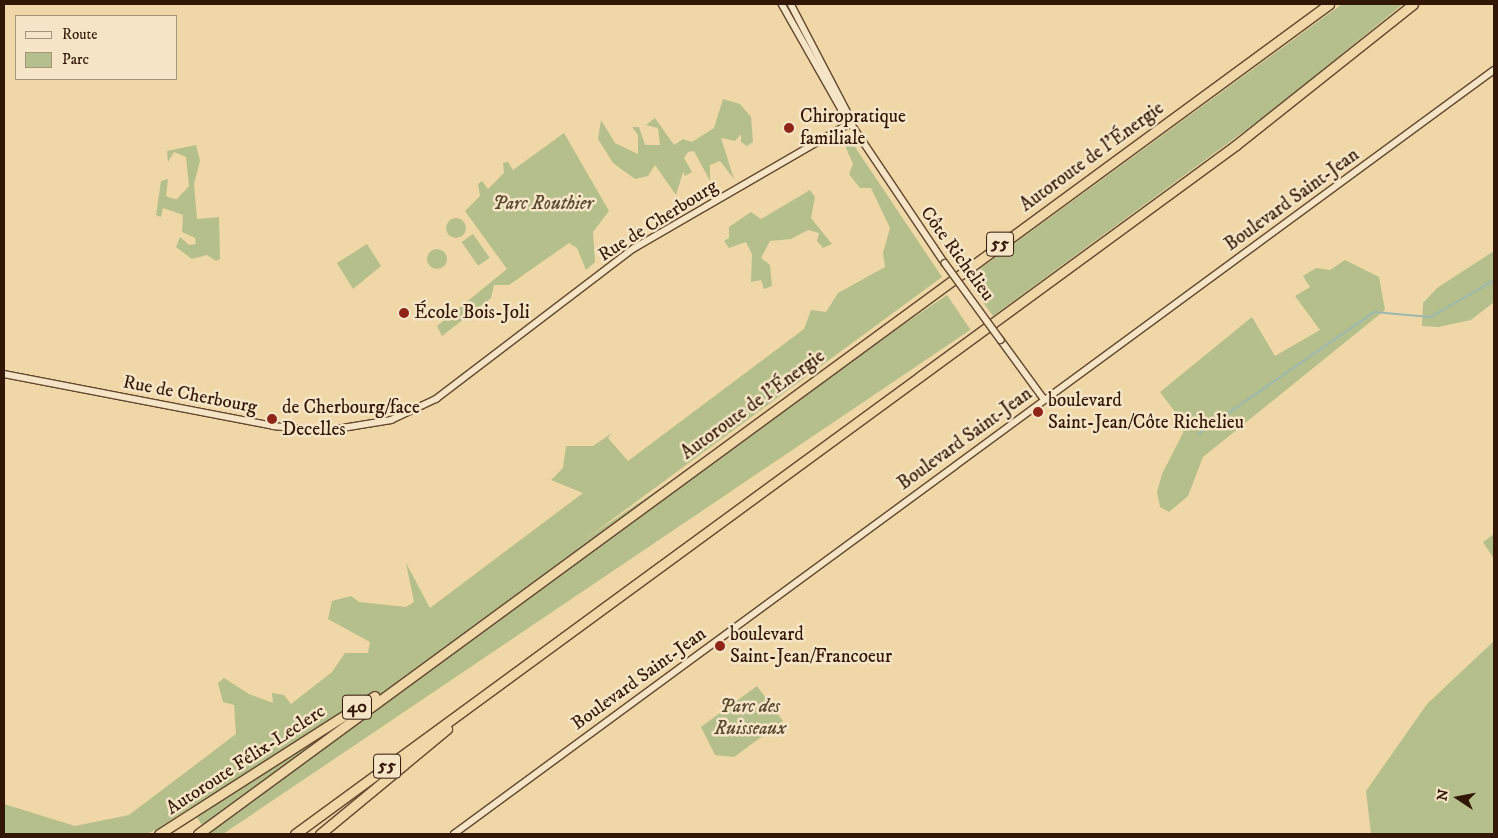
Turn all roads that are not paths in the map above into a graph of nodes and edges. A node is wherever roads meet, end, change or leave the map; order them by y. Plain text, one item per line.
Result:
1 (782, 4) edge
2 (791, 4) edge
3 (1329, 4) edge
4 (1413, 4) edge
5 (1494, 70) edge
6 (852, 122) junction
7 (4, 374) edge
8 (1044, 399) junction
9 (426, 664) junction
10 (480, 698) junction
11 (208, 804) junction
12 (159, 834) edge
13 (171, 834) edge
14 (198, 834) edge
15 (295, 834) edge
16 (320, 834) edge
17 (454, 834) edge

1 - 6 street, Côte Richelieu
2 - 6 street, Côte Richelieu
3 - 9 highway, Autoroute de l'Énergie / 55
4 - 10 highway, 55
5 - 8 street, Boulevard Saint-Jean
6 - 7 street, Rue de Cherbourg
6 - 8 street, Côte Richelieu, bridge
8 - 17 street, Boulevard Saint-Jean
9 - 11 highway, Autoroute Félix-Leclerc / 40
9 - 14 highway, Autoroute de l'Énergie / 55
10 - 15 highway, 55
10 - 16 highway
11 - 12 highway, Autoroute Félix-Leclerc / 40
11 - 13 highway

